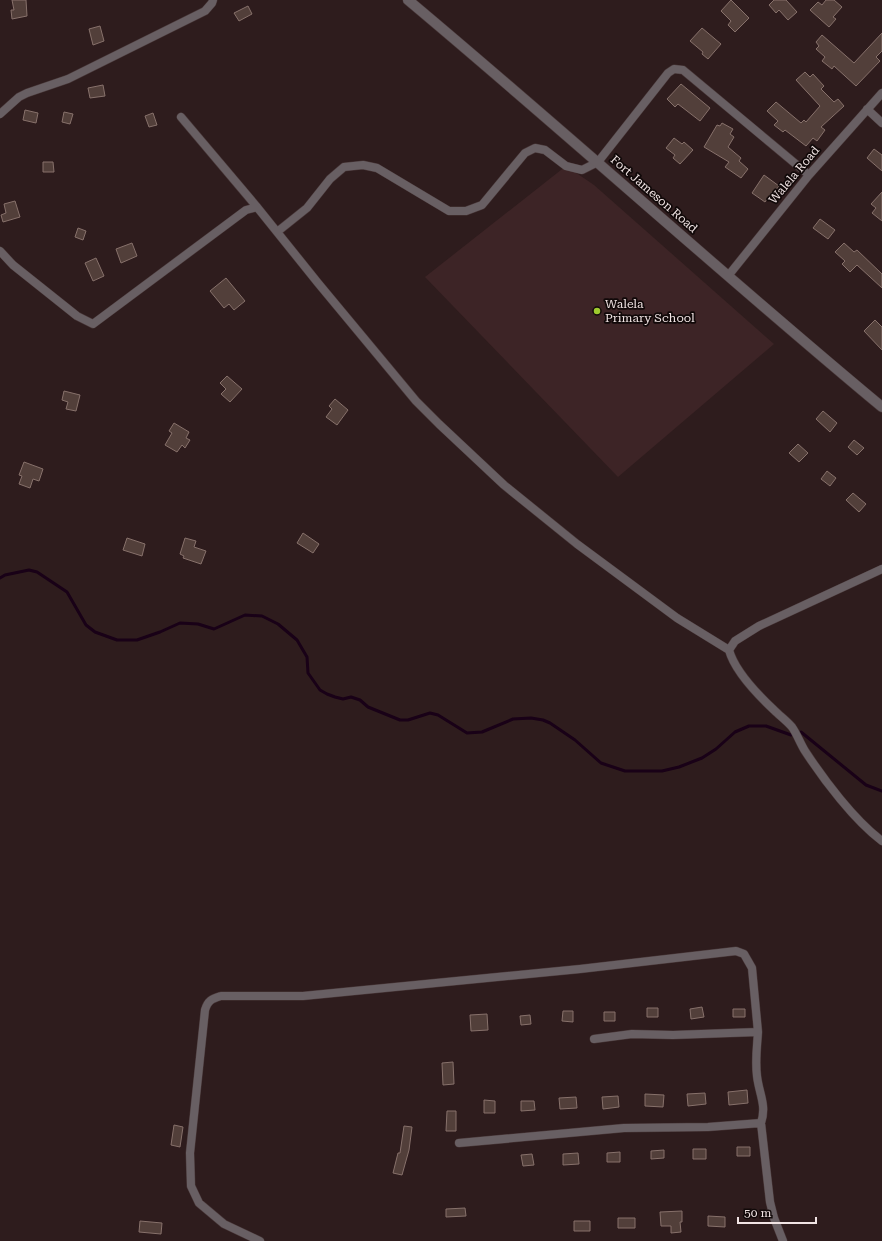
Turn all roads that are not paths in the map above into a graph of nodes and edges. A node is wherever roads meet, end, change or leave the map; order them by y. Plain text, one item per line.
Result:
1 (213, 0) edge
2 (408, 0) edge
3 (882, 93) edge
4 (867, 109) junction
5 (0, 114) edge
6 (181, 117) dead end
7 (882, 123) edge
8 (598, 162) junction
9 (809, 175) junction
10 (257, 207) junction
11 (277, 232) junction
12 (0, 251) edge
13 (728, 276) junction
14 (882, 407) edge
15 (882, 569) edge
16 (729, 650) junction
17 (882, 841) edge
18 (758, 1032) junction
19 (594, 1039) dead end
20 (761, 1123) junction
21 (459, 1143) dead end
22 (260, 1241) edge
23 (783, 1241) edge

1 - 5 street
2 - 8 street, Fort Jameson Road
3 - 4 street, Walela Road
4 - 7 street
4 - 9 street, Walela Road
6 - 10 street
8 - 9 street
8 - 11 street
8 - 13 street, Fort Jameson Road
9 - 13 street, Walela Road
10 - 11 street
10 - 12 street
11 - 16 street
13 - 14 street, Fort Jameson Road
15 - 16 street
16 - 17 street
18 - 19 street
18 - 20 street
18 - 22 street
20 - 21 street
20 - 23 street

